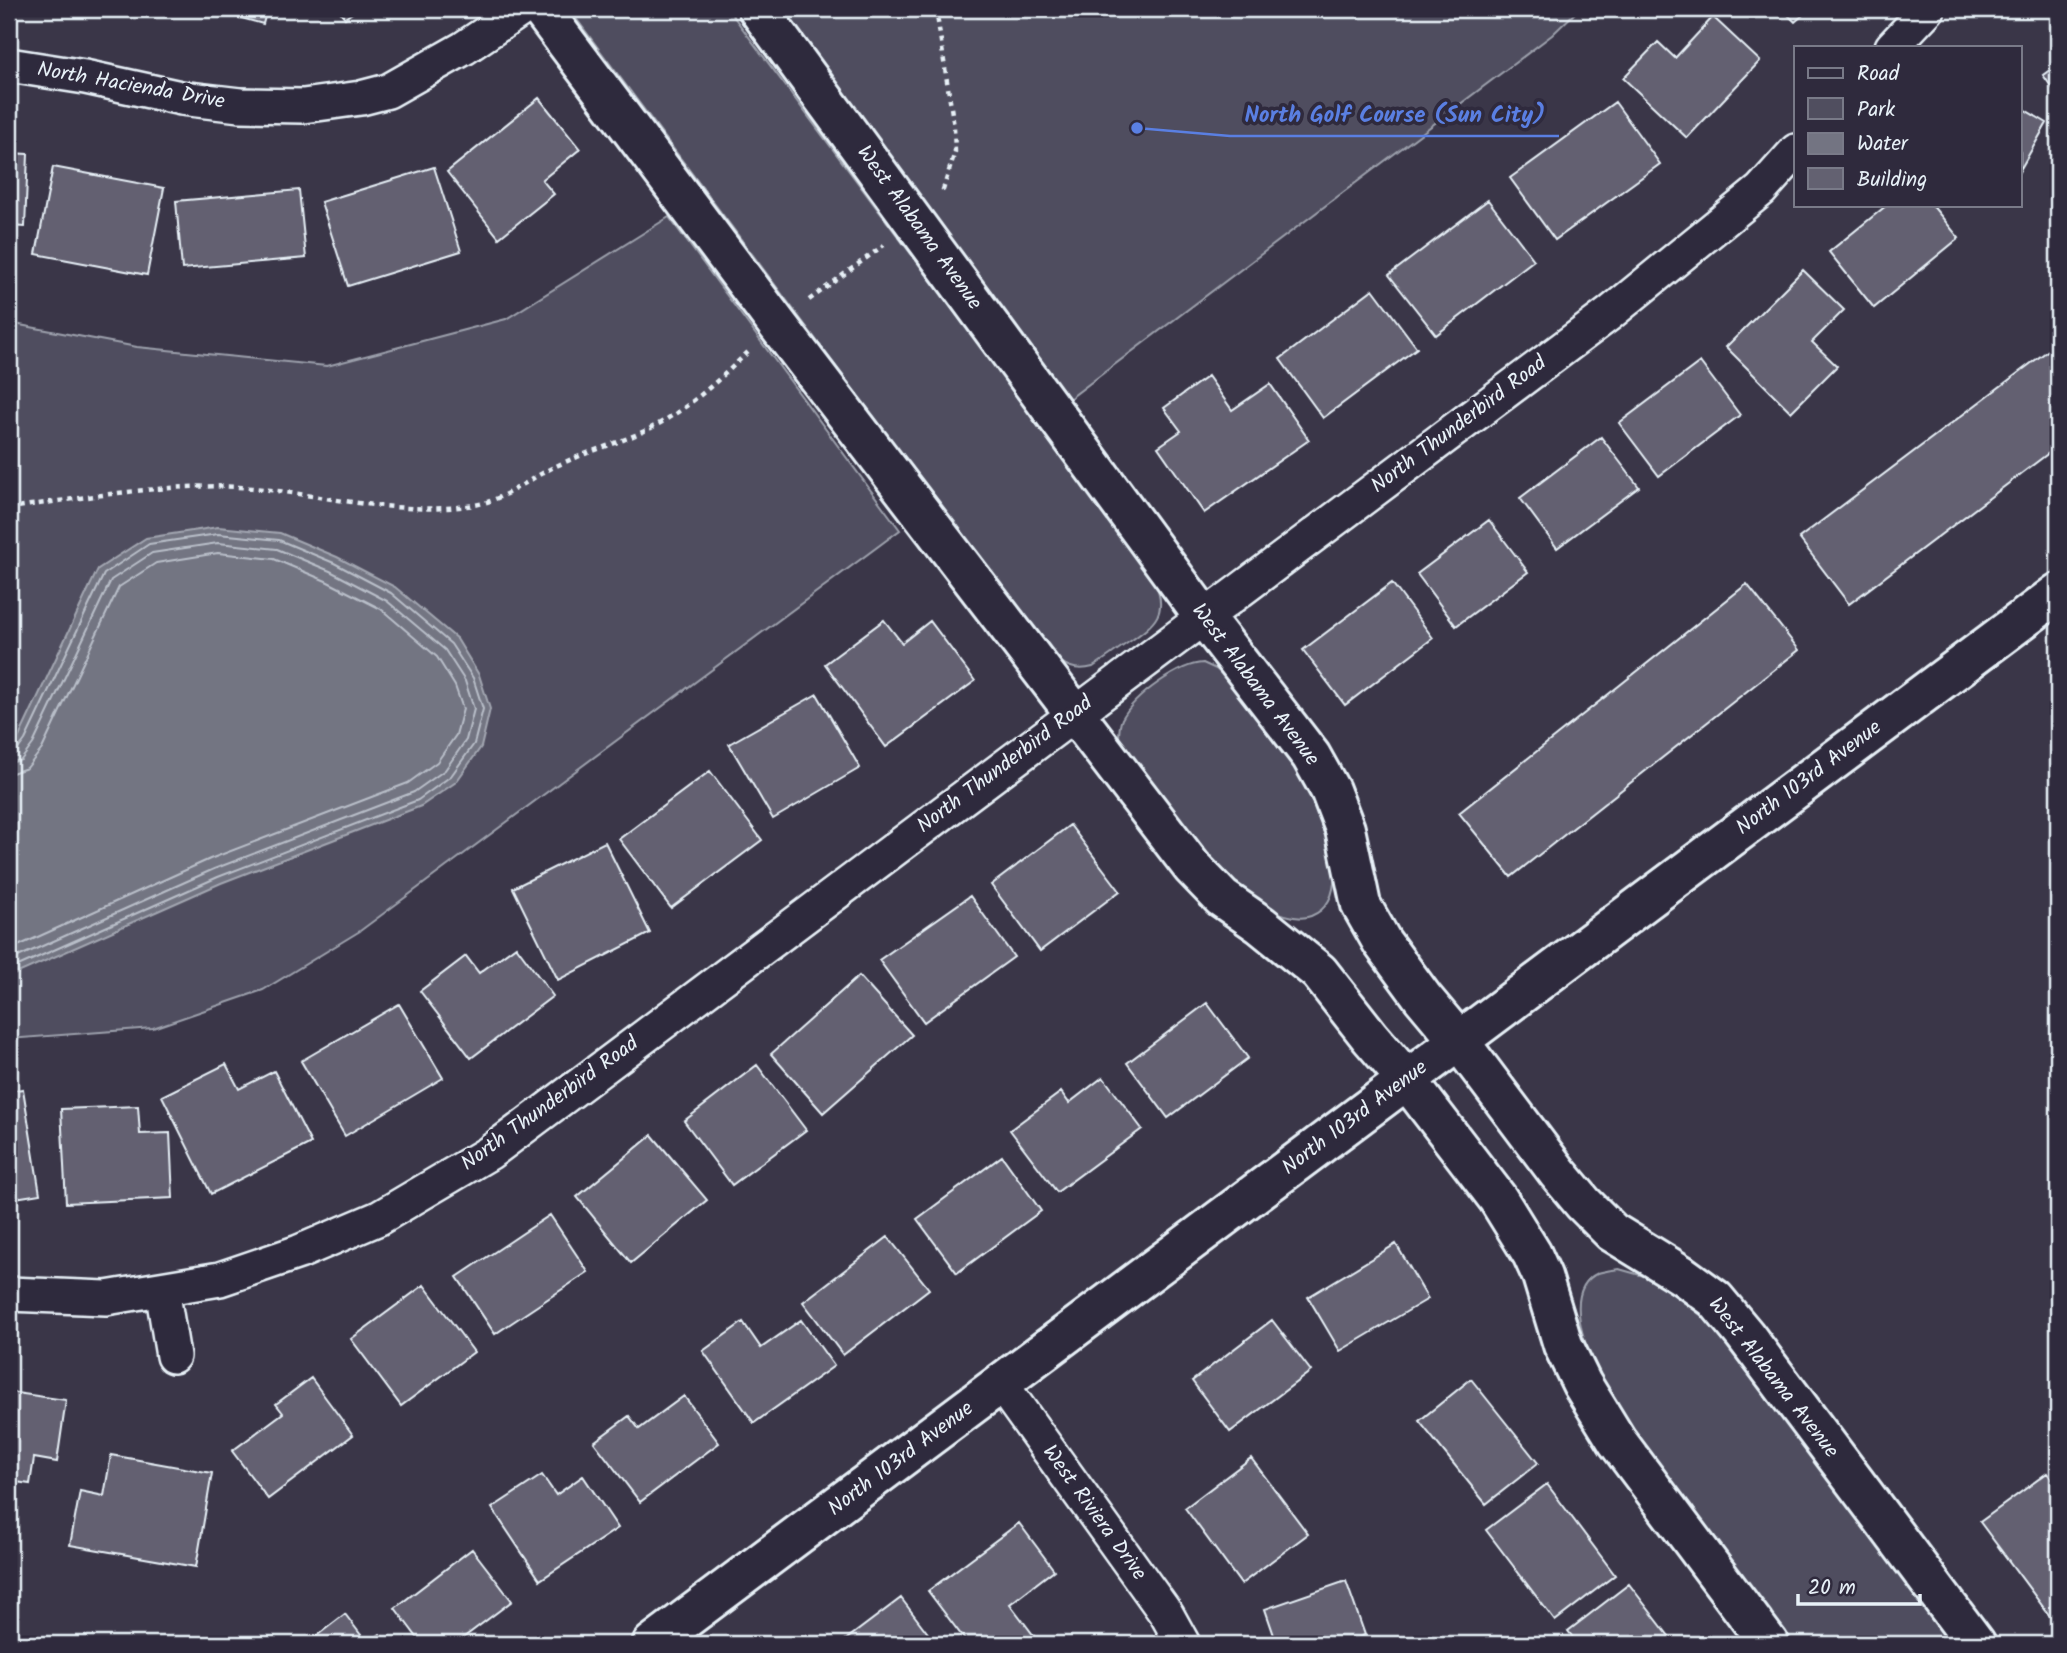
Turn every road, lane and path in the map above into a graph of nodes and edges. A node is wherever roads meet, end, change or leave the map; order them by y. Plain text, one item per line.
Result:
1 (522, 9) edge
2 (541, 9) edge
3 (758, 9) edge
4 (1928, 9) edge
5 (1893, 46) edge
6 (9, 65) edge
7 (1794, 153) edge
8 (777, 324) junction
9 (9, 508) edge
10 (2058, 593) edge
11 (1203, 615) junction
12 (1074, 713) junction
13 (1459, 1041) junction
14 (1407, 1080) junction
15 (162, 1289) junction
16 (9, 1294) edge
17 (173, 1356) dead end
18 (1001, 1384) junction
19 (652, 1644) edge
20 (1183, 1644) edge
21 (1769, 1644) edge
22 (1976, 1644) edge

1 - 6 street, North Hacienda Drive
2 - 8 street
3 - 11 street, West Alabama Avenue
4 - 5 street
7 - 11 street, North Thunderbird Road
8 - 9 path
8 - 12 street
10 - 13 street, North 103rd Avenue
11 - 12 street, North Thunderbird Road
11 - 13 street, West Alabama Avenue
12 - 14 street
12 - 15 street, North Thunderbird Road
13 - 14 street, North 103rd Avenue
13 - 22 street, West Alabama Avenue
14 - 18 street, North 103rd Avenue
14 - 21 street
15 - 16 street, North Thunderbird Road
15 - 17 street
18 - 19 street, North 103rd Avenue
18 - 20 street, West Riviera Drive

